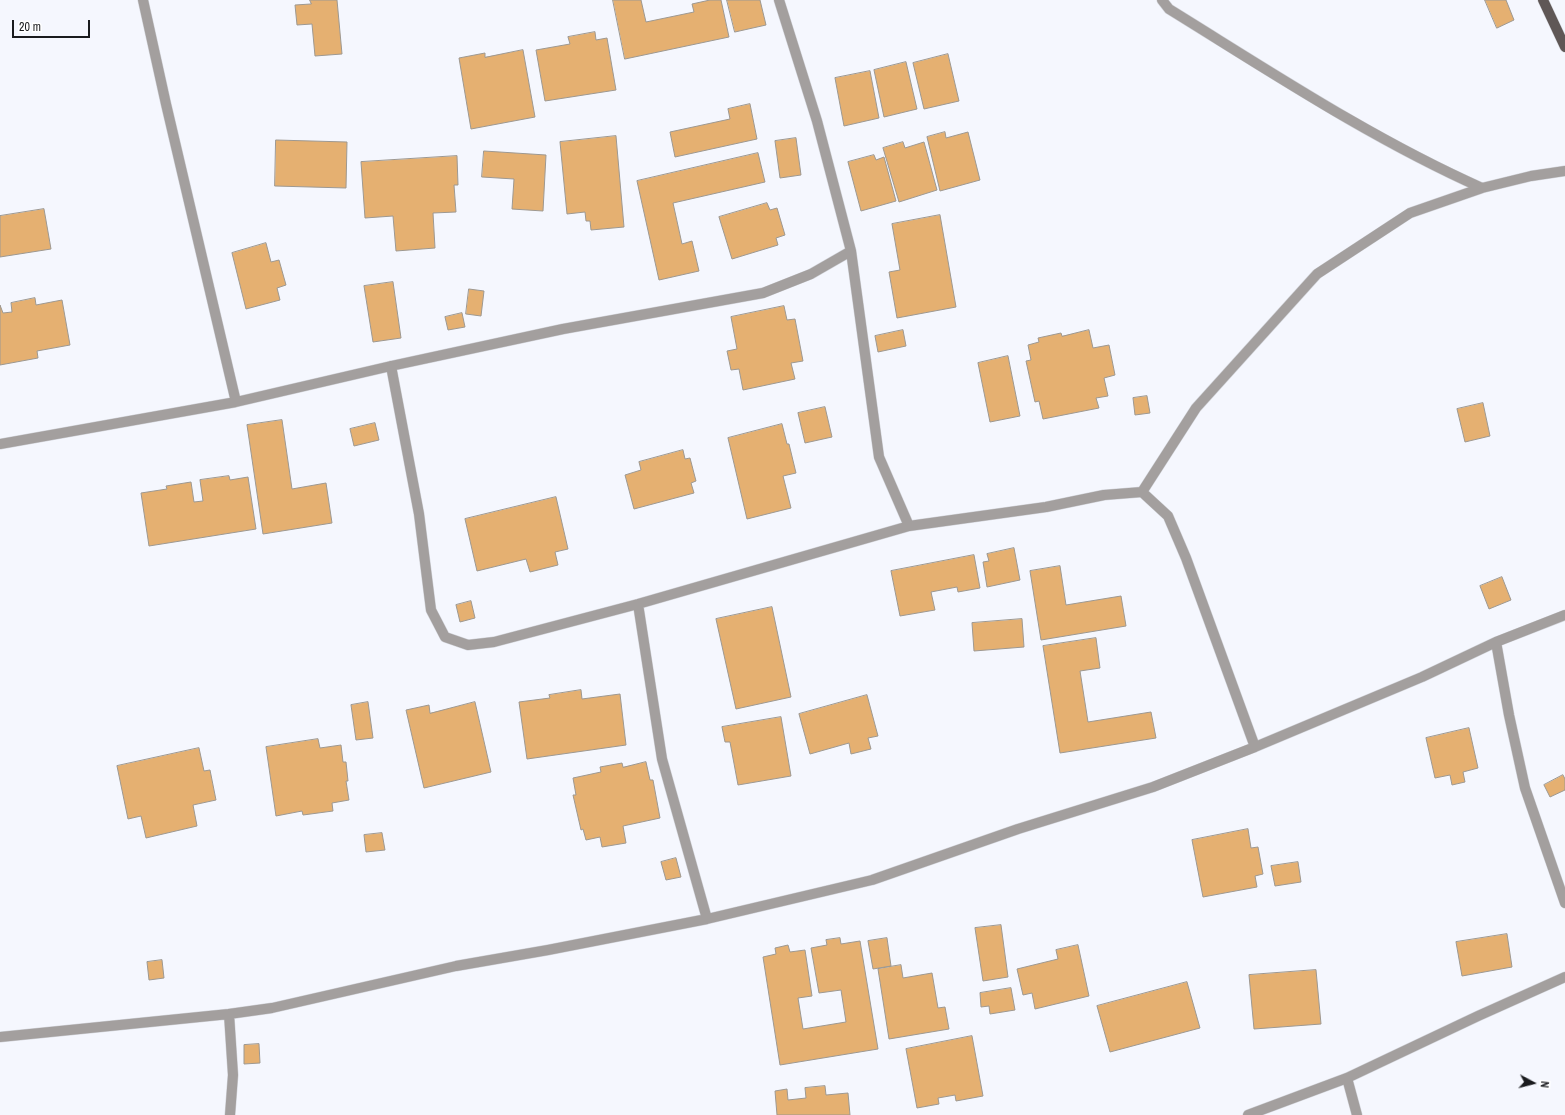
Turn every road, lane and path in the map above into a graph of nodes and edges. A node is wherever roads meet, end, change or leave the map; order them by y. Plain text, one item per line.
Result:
1 (144, 0) edge
2 (779, 0) edge
3 (1162, 0) edge
4 (1543, 0) edge
5 (1565, 47) edge
6 (1565, 171) edge
7 (1482, 188) junction
8 (851, 251) junction
9 (391, 366) junction
10 (236, 402) junction
11 (0, 444) edge
12 (1142, 492) junction
13 (908, 526) junction
14 (638, 604) junction
15 (1565, 615) edge
16 (1496, 642) junction
17 (1255, 747) junction
18 (1565, 904) edge
19 (707, 919) junction
20 (1565, 977) edge
21 (229, 1014) junction
22 (0, 1037) edge
23 (1347, 1078) junction
24 (230, 1115) edge
25 (1248, 1115) edge
26 (1357, 1115) edge

1 - 10 street
2 - 8 street
3 - 7 street
4 - 5 main road
6 - 7 street
7 - 12 street
8 - 9 street
8 - 13 street
9 - 10 street
9 - 14 street
10 - 11 street
12 - 13 street
12 - 17 street
13 - 14 street
14 - 19 street
15 - 16 street
16 - 17 street
16 - 18 street
17 - 19 street
19 - 21 street
20 - 23 street
21 - 22 street
21 - 24 street
23 - 25 street
23 - 26 street

